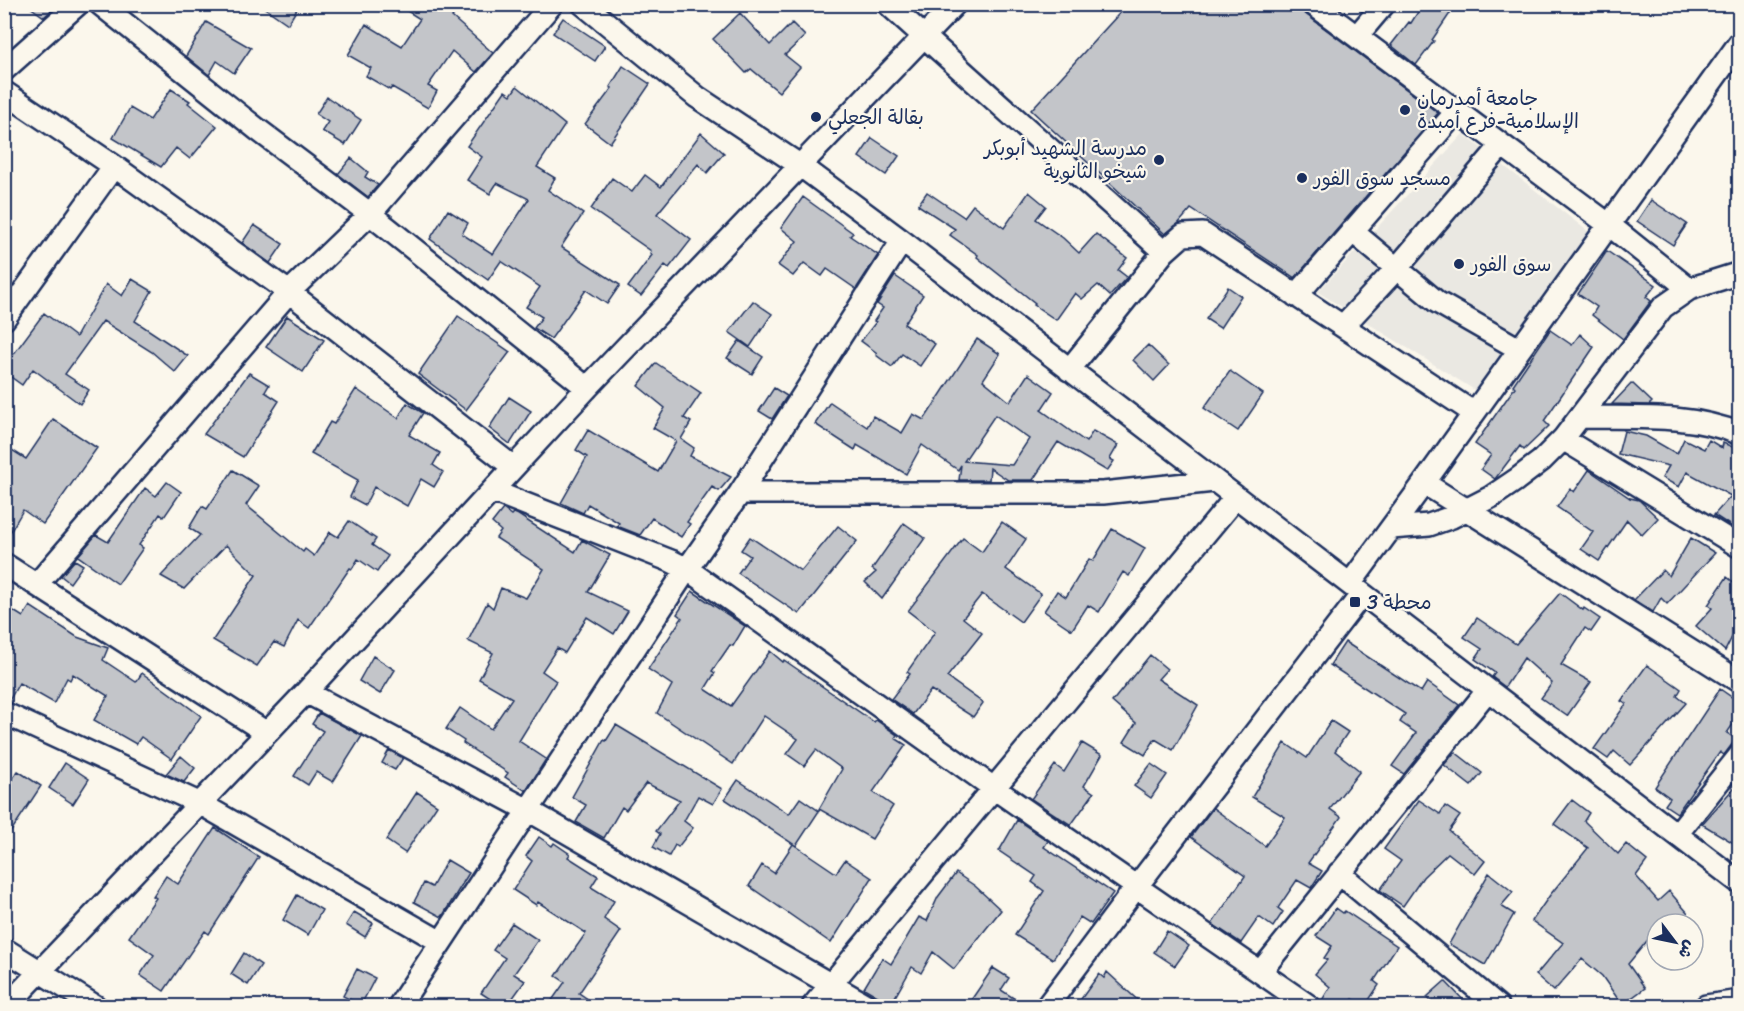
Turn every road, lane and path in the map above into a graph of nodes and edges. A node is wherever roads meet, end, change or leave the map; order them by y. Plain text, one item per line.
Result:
1 (78, 4) edge
2 (100, 4) edge
3 (552, 4) edge
4 (583, 4) edge
5 (888, 4) edge
6 (955, 4) edge
7 (1314, 4) edge
8 (1384, 4) edge
9 (925, 36) junction
10 (1357, 36) junction
11 (1740, 42) edge
12 (4, 70) edge
13 (4, 92) edge
14 (1457, 111) junction
15 (1502, 145) junction
16 (114, 166) junction
17 (801, 166) junction
18 (370, 214) junction
19 (1608, 224) junction
20 (1352, 231) junction
21 (902, 241) junction
22 (1164, 252) junction
23 (1397, 268) junction
24 (1740, 273) edge
25 (1689, 289) junction
26 (289, 292) junction
27 (1296, 296) junction
28 (4, 319) edge
29 (1343, 326) junction
30 (1519, 349) junction
31 (1069, 370) junction
32 (587, 388) junction
33 (1474, 412) junction
34 (1580, 417) junction
35 (1740, 434) edge
36 (1563, 439) junction
37 (513, 467) junction
38 (1214, 481) junction
39 (1424, 483) junction
40 (492, 491) junction
41 (740, 493) junction
42 (1235, 498) junction
43 (1467, 510) junction
44 (1391, 528) junction
45 (1736, 539) edge
46 (4, 564) edge
47 (687, 569) junction
48 (37, 584) junction
49 (1356, 589) junction
50 (1740, 682) edge
51 (1488, 690) junction
52 (306, 692) junction
53 (4, 712) edge
54 (267, 733) junction
55 (1740, 755) edge
56 (995, 789) junction
57 (201, 804) junction
58 (528, 810) junction
59 (1677, 834) junction
60 (1339, 873) junction
61 (1740, 883) edge
62 (1137, 886) junction
63 (441, 942) junction
64 (4, 948) edge
65 (40, 970) junction
66 (1261, 971) junction
67 (831, 985) junction
68 (1740, 1001) edge
69 (7, 1006) edge
70 (95, 1006) edge
71 (399, 1006) edge
72 (813, 1006) edge
73 (868, 1006) edge
74 (1047, 1006) edge
75 (1310, 1006) edge
76 (1498, 1006) edge
77 (1706, 1006) edge

1 - 12 street
2 - 18 street
3 - 18 street
4 - 17 street
5 - 9 street
6 - 9 street
7 - 10 street
8 - 10 street
9 - 17 street
9 - 22 street
10 - 14 street
11 - 19 street
13 - 16 street
14 - 15 street
14 - 20 street
15 - 19 street
15 - 23 street
16 - 26 street
16 - 28 street
17 - 21 street
17 - 32 street
18 - 26 street
18 - 32 street
19 - 25 street
19 - 30 street
20 - 23 street
20 - 27 street
21 - 31 street
21 - 41 street
22 - 27 street
22 - 31 street
23 - 29 street
23 - 30 street
24 - 25 street
25 - 34 street
26 - 37 street
26 - 48 street
27 - 29 street
29 - 33 street
30 - 33 street
31 - 38 street
32 - 37 street
33 - 39 street
34 - 35 street
34 - 36 street
36 - 43 street
36 - 45 street
37 - 40 street
38 - 41 street
38 - 42 street
39 - 43 street
39 - 44 street
40 - 47 street
40 - 52 street
41 - 47 street
42 - 49 street
42 - 56 street
43 - 44 street
43 - 50 street
44 - 49 street
46 - 48 street
47 - 56 street
47 - 58 street
48 - 54 street
49 - 51 street
49 - 62 street
51 - 59 street
51 - 60 street
52 - 54 street
52 - 58 street
53 - 57 street
54 - 57 street
55 - 59 street
56 - 62 street
56 - 67 street
57 - 63 street
57 - 65 street
58 - 63 street
58 - 67 street
59 - 61 street
60 - 66 street
60 - 76 street
62 - 66 street
62 - 74 street
63 - 71 street
64 - 65 street
65 - 69 street
65 - 70 street
66 - 75 street
67 - 72 street
67 - 73 street
68 - 77 street

